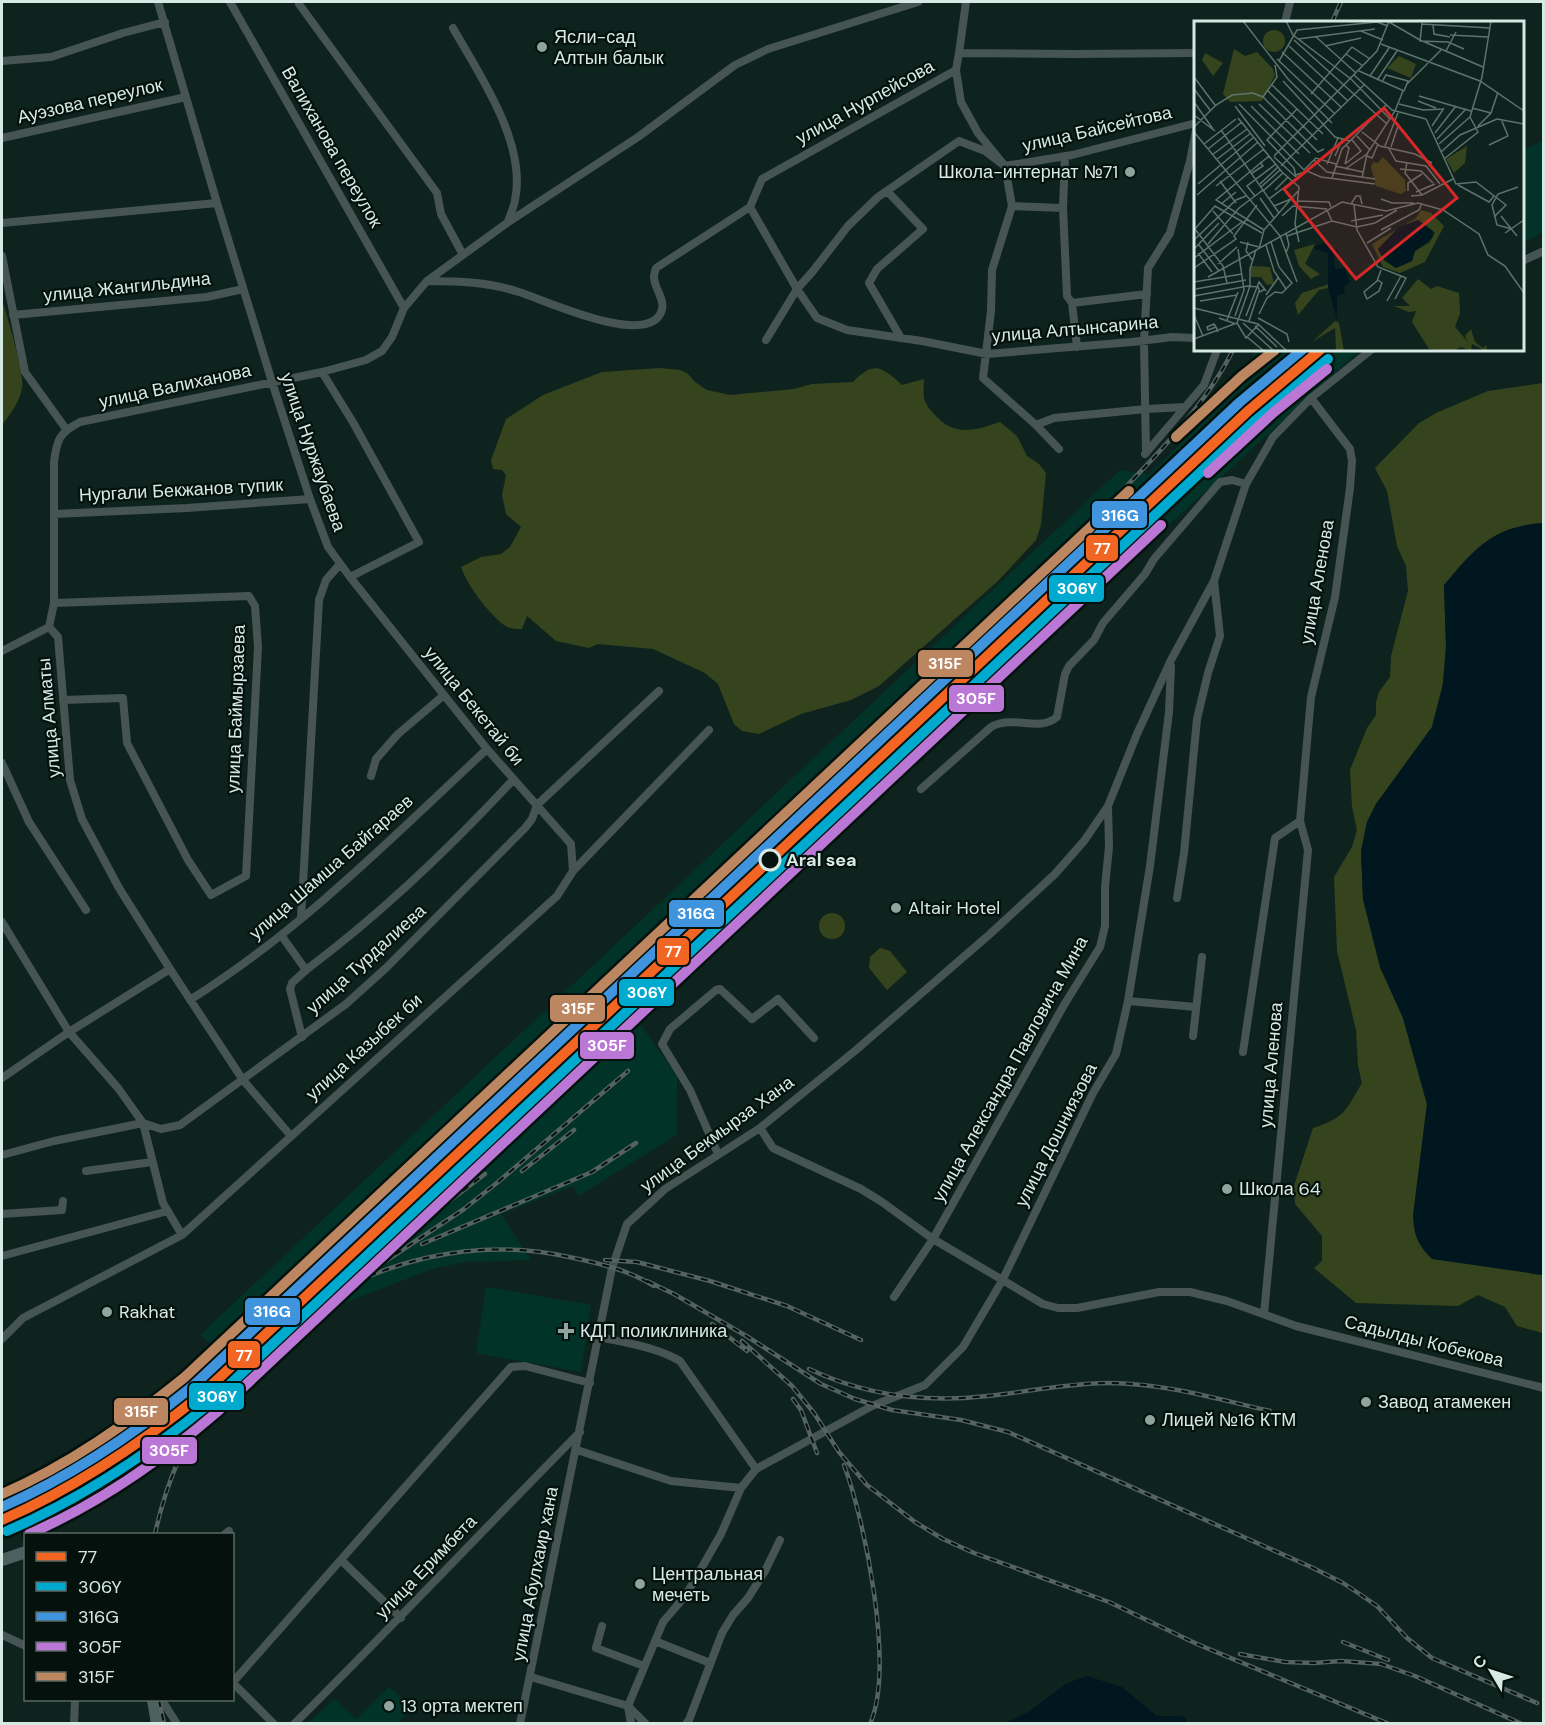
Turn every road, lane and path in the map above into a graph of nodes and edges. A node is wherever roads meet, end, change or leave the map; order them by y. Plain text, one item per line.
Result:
1 (159, 2) edge
2 (230, 2) edge
3 (918, 2) edge
4 (966, 2) edge
5 (1290, 2) edge
6 (299, 4) dead end
7 (1285, 21) edge
8 (165, 22) junction
9 (453, 28) dead end
10 (959, 53) junction
11 (1194, 53) edge
12 (2, 61) edge
13 (956, 70) junction
14 (186, 97) junction
15 (1194, 124) edge
16 (2, 138) edge
17 (1194, 140) edge
18 (1065, 156) junction
19 (1005, 166) junction
20 (887, 191) junction
21 (217, 203) junction
22 (1012, 206) junction
23 (750, 207) junction
24 (1063, 208) junction
25 (507, 222) junction
26 (2, 223) edge
27 (1544, 251) edge
28 (463, 255) junction
29 (2, 256) edge
30 (1524, 260) edge
31 (427, 280) junction
32 (243, 289) junction
33 (797, 289) junction
34 (1147, 294) junction
35 (1072, 303) junction
36 (404, 308) junction
37 (13, 315) junction
38 (901, 338) junction
39 (1194, 338) edge
40 (766, 340) dead end
41 (1144, 341) junction
42 (1077, 347) junction
43 (1217, 351) edge
44 (1370, 351) edge
45 (987, 354) junction
46 (322, 372) junction
47 (272, 382) junction
48 (1311, 398) junction
49 (1185, 407) junction
50 (1146, 409) junction
51 (1036, 425) junction
52 (66, 429) junction
53 (1059, 449) dead end
54 (1246, 484) junction
55 (310, 499) junction
56 (54, 514) junction
57 (340, 564) junction
58 (350, 577) junction
59 (1214, 581) junction
60 (54, 603) junction
61 (49, 627) junction
62 (2, 651) edge
63 (1171, 660) junction
64 (659, 691) dead end
65 (444, 695) junction
66 (63, 700) junction
67 (709, 730) dead end
68 (487, 749) junction
69 (2, 763) edge
70 (370, 776) dead end
71 (513, 780) junction
72 (921, 789) dead end
73 (537, 805) junction
74 (1108, 806) junction
75 (1300, 821) junction
76 (573, 871) junction
77 (1177, 898) dead end
78 (86, 910) dead end
79 (301, 919) junction
80 (2, 922) edge
81 (281, 935) junction
82 (1202, 957) dead end
83 (170, 969) junction
84 (306, 970) junction
85 (190, 1000) junction
86 (1128, 1001) junction
87 (1196, 1007) junction
88 (69, 1032) junction
89 (1193, 1036) dead end
90 (302, 1037) junction
91 (814, 1038) dead end
92 (1243, 1052) dead end
93 (2, 1078) edge
94 (243, 1080) junction
95 (143, 1123) junction
96 (760, 1128) junction
97 (291, 1136) junction
98 (718, 1154) junction
99 (2, 1155) edge
100 (152, 1162) junction
101 (86, 1171) dead end
102 (63, 1201) dead end
103 (168, 1211) junction
104 (2, 1215) edge
105 (182, 1235) junction
106 (933, 1239) junction
107 (2, 1256) edge
108 (1002, 1281) junction
109 (894, 1297) dead end
110 (1264, 1314) junction
111 (599, 1337) junction
112 (2, 1339) edge
113 (590, 1383) junction
114 (1544, 1388) edge
115 (580, 1432) junction
116 (577, 1449) junction
117 (756, 1469) junction
118 (741, 1488) junction
119 (780, 1540) dead end
120 (24, 1553) edge
121 (2, 1560) edge
122 (340, 1560) junction
123 (401, 1618) junction
124 (602, 1626) dead end
125 (2, 1635) edge
126 (654, 1641) junction
127 (24, 1645) edge
128 (710, 1663) junction
129 (644, 1666) junction
130 (531, 1677) junction
131 (234, 1681) edge
132 (234, 1683) edge
133 (75, 1701) edge
134 (153, 1701) edge
135 (163, 1701) edge
136 (628, 1706) junction
137 (74, 1724) edge
138 (157, 1724) edge
139 (177, 1724) edge
140 (274, 1724) edge
141 (294, 1724) edge
142 (520, 1724) edge
143 (631, 1724) edge
144 (646, 1724) edge
145 (686, 1724) edge

1 - 8 street, улица Нуржаубаева
2 - 36 street, Валиханова переулок
3 - 25 street, улица Валиханова
4 - 10 street, улица Нурпейсова
5 - 7 street
6 - 28 street
8 - 12 street
8 - 14 street, улица Нуржаубаева
9 - 25 street
10 - 11 street
10 - 13 street, улица Нурпейсова
13 - 19 street
13 - 23 street, улица Нурпейсова
14 - 16 street, Ауэзова переулок
14 - 21 street, улица Нуржаубаева
15 - 18 street, улица Байсейтова
17 - 34 street
18 - 19 street, улица Байсейтова
18 - 24 street
19 - 20 street
19 - 22 street
20 - 33 street
20 - 38 street
21 - 26 street
21 - 32 street, улица Нуржаубаева
22 - 24 street
22 - 45 street
23 - 31 street
23 - 33 street, улица Алтынсарина
24 - 35 street
25 - 28 street, улица Валиханова
27 - 30 street
28 - 31 street, улица Валиханова
29 - 37 street
31 - 36 street, улица Валиханова
32 - 37 street, улица Жангильдина
32 - 47 street, улица Нуржаубаева
33 - 38 street, улица Алтынсарина
33 - 40 street
34 - 35 street
34 - 41 street
35 - 42 street
36 - 46 street, улица Валиханова
37 - 52 street
38 - 45 street, улица Алтынсарина
39 - 41 street, улица Алтынсарина
41 - 42 street, улица Алтынсарина
41 - 50 street
42 - 45 street, улица Алтынсарина
43 - 49 street
44 - 48 street
45 - 51 street
46 - 47 street, улица Валиханова
46 - 58 street
47 - 52 street, улица Валиханова
47 - 55 street, улица Нуржаубаева
48 - 54 street
48 - 75 street, улица Аленова
49 - 50 street
49 - 50 street
50 - 51 street
51 - 53 street
52 - 56 street
54 - 59 street
54 - 72 street
55 - 56 street, Нургали Бекжанов тупик
55 - 57 street, улица Нуржаубаева
56 - 60 street
57 - 58 street, улица Бекетай би
57 - 79 street
58 - 65 street, улица Бекетай би
59 - 63 street
59 - 77 street
60 - 61 street
60 - 66 street, улица Баймырзаева
61 - 62 street
61 - 66 street, улица Алматы
63 - 74 street
63 - 86 street, улица Дошниязова
64 - 73 street, улица Турдалиева
65 - 68 street, улица Бекетай би
65 - 70 street
66 - 83 street, улица Алматы
67 - 76 street, улица Казыбек би
68 - 71 street, улица Бекетай би
68 - 79 street, улица Шамша Байгараев
69 - 78 street
71 - 73 street, улица Бекетай би
71 - 84 street
73 - 76 street, улица Бекетай би
73 - 90 street, улица Турдалиева
74 - 96 street, улица Бекмырза Хана
74 - 106 street, улица Александра Павловича Мина
75 - 92 street, улица Аленова
75 - 110 street, улица Аленова
76 - 97 street, улица Казыбек би
79 - 81 street, улица Шамша Байгараев
80 - 88 street
81 - 84 street
81 - 85 street, улица Шамша Байгараев
82 - 87 street
83 - 85 street, улица Алматы
83 - 88 street
84 - 90 street
85 - 94 street, улица Алматы
86 - 87 street
86 - 108 street, улица Дошниязова
87 - 89 street
88 - 93 street
88 - 95 street
90 - 94 street, улица Турдалиева
91 - 98 street
94 - 95 street, улица Турдалиева
94 - 97 street, улица Алматы
95 - 99 street, улица Турдалиева
95 - 100 street
96 - 98 street, улица Бекмырза Хана
96 - 106 street, Садылды Кобекова
97 - 105 street, улица Казыбек би
98 - 111 street, улица Бекмырза Хана
100 - 101 street
100 - 103 street
102 - 104 street
103 - 105 street
103 - 107 street
105 - 112 street, улица Казыбек би
106 - 108 street, Садылды Кобекова
106 - 109 street, улица Александра Павловича Мина
108 - 110 street, Садылды Кобекова
108 - 117 street, улица Дошниязова
110 - 114 street, Садылды Кобекова
111 - 113 street, улица Бекмырза Хана
111 - 117 street
113 - 115 street, улица Бекмырза Хана
113 - 122 street
115 - 116 street, улица Абулхаир хана
115 - 123 street, улица Еримбета
116 - 118 street
116 - 130 street, улица Абулхаир хана
117 - 118 street, улица Дошниязова
118 - 126 street, улица Дошниязова
119 - 128 street
120 - 121 street
122 - 123 street
122 - 131 street
123 - 141 street, улица Еримбета
124 - 129 street
125 - 127 street
126 - 128 street
126 - 129 street, улица Дошниязова
128 - 145 street
129 - 136 street, улица Дошниязова
130 - 136 street
130 - 142 street, улица Абулхаир хана
132 - 140 street
133 - 137 street
134 - 138 street
135 - 139 street
136 - 143 street
136 - 144 street

